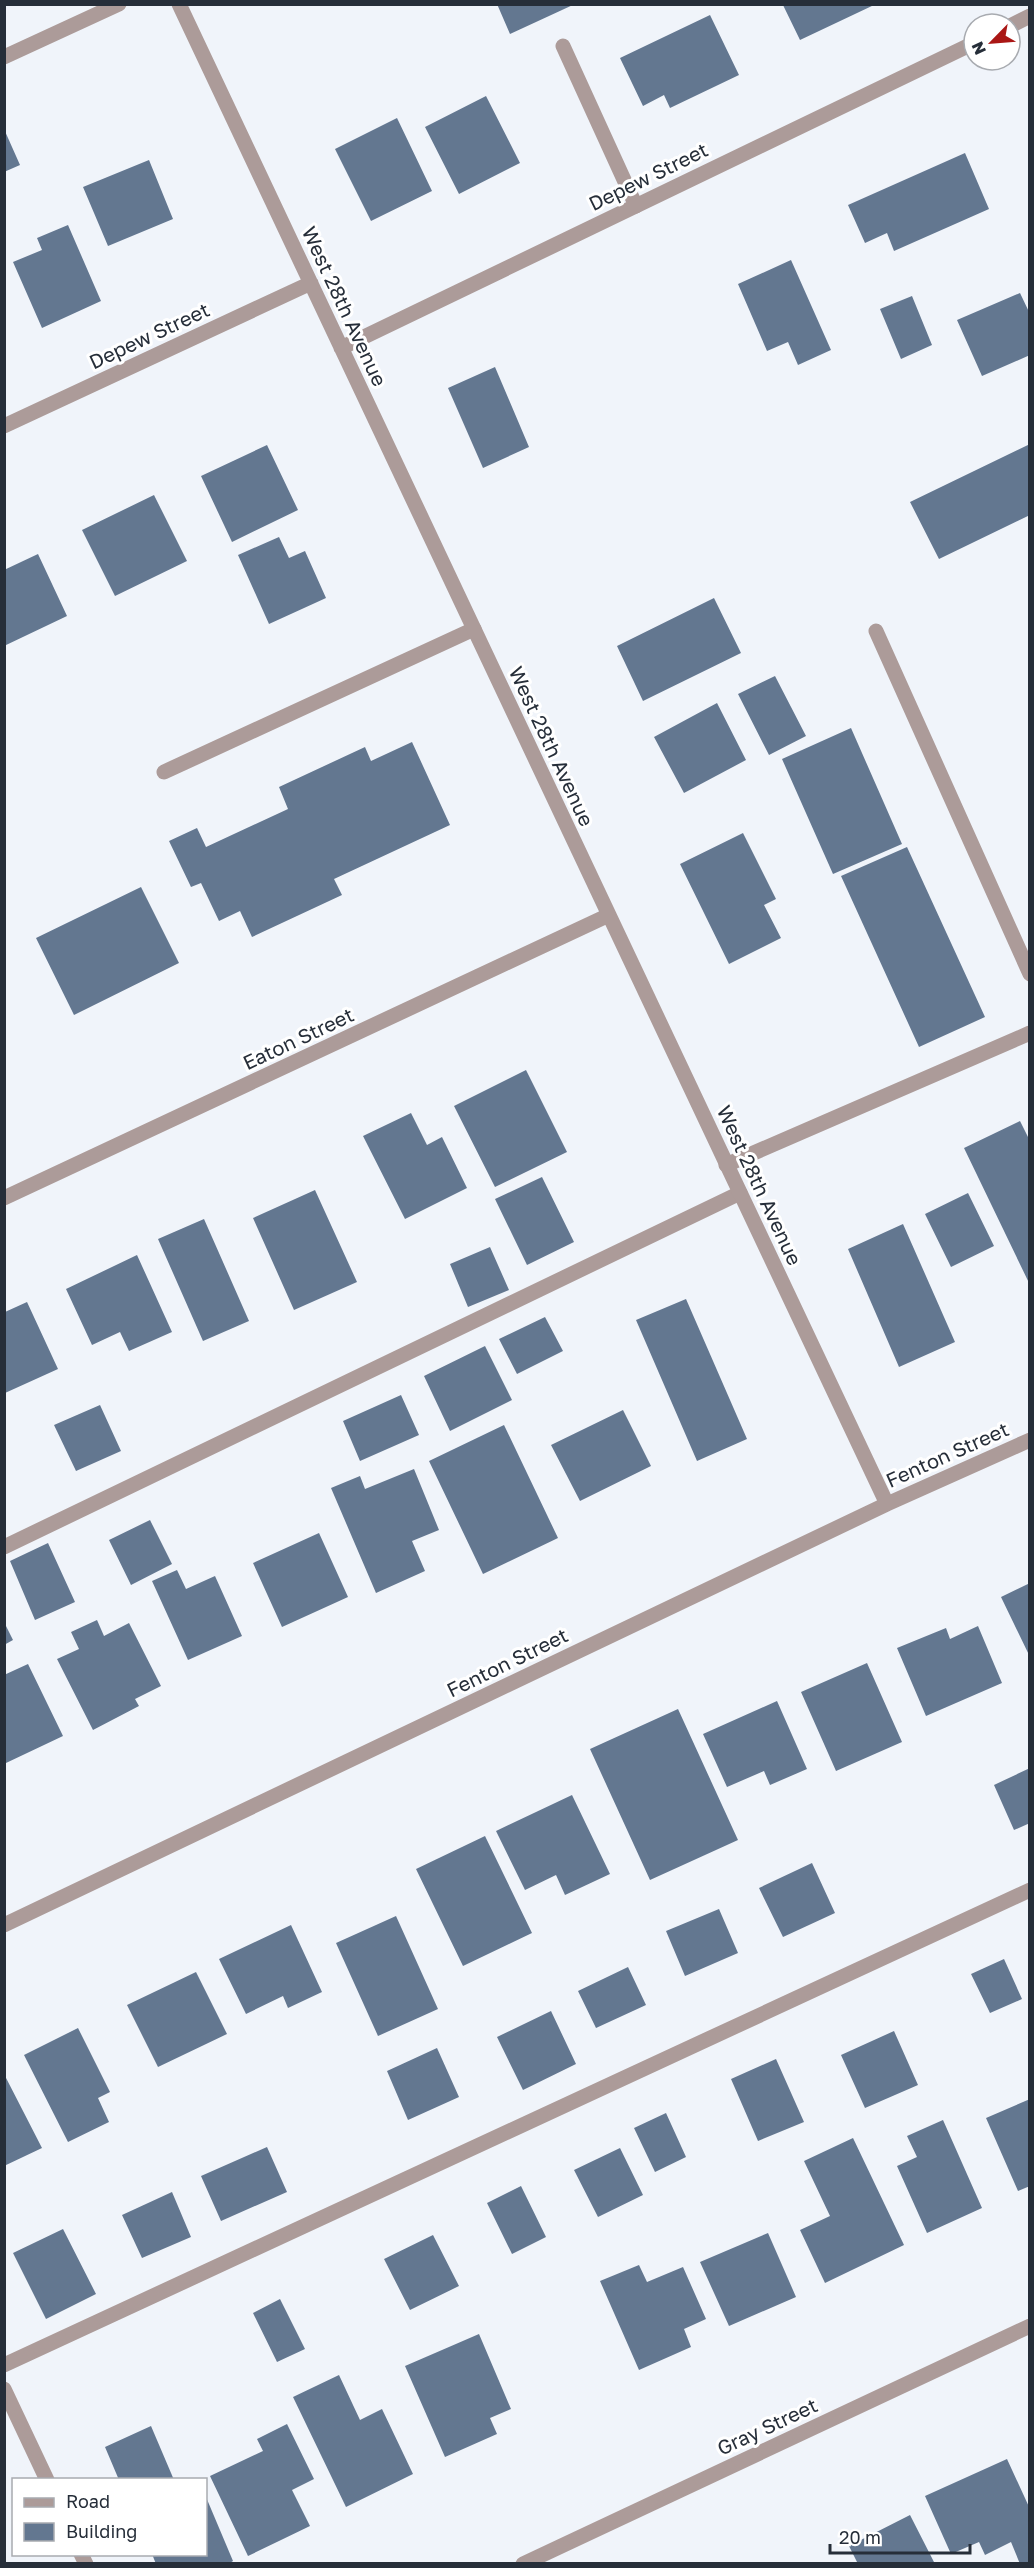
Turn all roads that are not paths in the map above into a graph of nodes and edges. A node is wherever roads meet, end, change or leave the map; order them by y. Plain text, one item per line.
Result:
1 (119, 4) edge
2 (179, 4) edge
3 (563, 46) dead end
4 (962, 49) edge
5 (4, 57) edge
6 (636, 206) junction
7 (311, 283) junction
8 (341, 348) junction
9 (4, 426) edge
10 (474, 629) junction
11 (876, 631) dead end
12 (164, 772) dead end
13 (609, 915) junction
14 (1029, 974) edge
15 (1029, 1033) edge
16 (726, 1165) junction
17 (740, 1192) junction
18 (4, 1198) edge
19 (1029, 1440) edge
20 (887, 1504) junction
21 (4, 1547) edge
22 (1029, 1890) edge
23 (4, 1925) edge
24 (1029, 2326) edge
25 (4, 2365) edge
26 (4, 2389) edge
27 (45, 2478) edge
28 (523, 2564) edge

1 - 5 street
2 - 7 street, West 28th Avenue
3 - 6 street
4 - 6 street, Depew Street
6 - 8 street, Depew Street
7 - 8 street, West 28th Avenue
7 - 9 street, Depew Street
8 - 10 street, West 28th Avenue
10 - 12 street
10 - 13 street, West 28th Avenue
11 - 14 street
13 - 16 street, West 28th Avenue
13 - 18 street, Eaton Street
15 - 16 street
16 - 17 street, West 28th Avenue
17 - 20 street, West 28th Avenue
17 - 21 street
19 - 20 street, Fenton Street
20 - 23 street, Fenton Street
22 - 25 street
24 - 28 street, Gray Street
26 - 27 street

